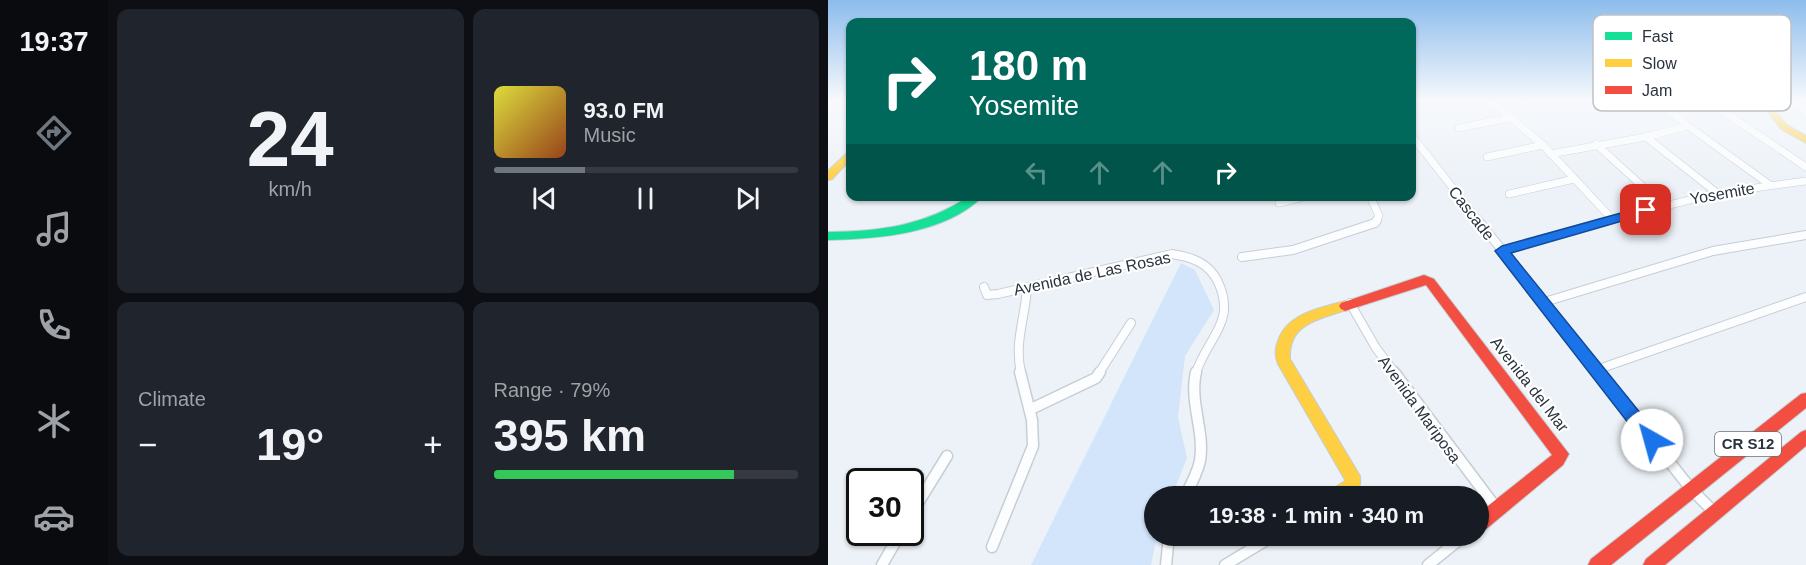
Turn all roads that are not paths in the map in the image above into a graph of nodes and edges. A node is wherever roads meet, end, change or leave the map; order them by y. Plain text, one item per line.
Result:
1 (1462, 127) edge
2 (1521, 127) edge
3 (1683, 127) edge
4 (1690, 127) edge
5 (1749, 127) edge
6 (1786, 127) edge
7 (1459, 128) dead end
8 (1646, 137) junction
9 (1416, 141) edge
10 (1806, 143) edge
11 (1596, 144) junction
12 (1543, 145) junction
13 (1550, 154) junction
14 (1487, 158) dead end
15 (846, 159) edge
16 (1806, 166) edge
17 (828, 177) edge
18 (1574, 179) junction
19 (1806, 181) edge
20 (1770, 185) junction
21 (1717, 193) junction
22 (1509, 194) dead end
23 (972, 201) edge
24 (1287, 201) edge
25 (1372, 201) edge
26 (1279, 203) dead end
27 (1663, 205) junction
28 (1613, 220) junction
29 (1806, 235) edge
30 (828, 236) edge
31 (1502, 251) junction
32 (1242, 256) dead end
33 (984, 287) dead end
34 (1027, 288) junction
35 (1806, 297) edge
36 (1350, 303) junction
37 (1541, 303) junction
38 (1131, 323) dead end
39 (1596, 370) junction
40 (1806, 399) edge
41 (1031, 409) junction
42 (1806, 437) edge
43 (947, 456) dead end
44 (1191, 486) edge
45 (1352, 486) edge
46 (1691, 489) junction
47 (924, 493) edge
48 (1497, 509) junction
49 (1714, 512) junction
50 (1489, 516) edge
51 (893, 546) edge
52 (1168, 546) edge
53 (1256, 546) edge
54 (1452, 546) edge
55 (992, 547) dead end
56 (882, 565) edge
57 (1166, 565) edge
58 (1225, 565) edge
59 (1428, 565) edge
60 (1597, 565) edge
61 (1652, 565) edge

1 - 7 street
2 - 12 street
3 - 8 street
4 - 20 street
5 - 16 street
6 - 10 street
8 - 11 street
8 - 21 street
9 - 31 street, Cascade
11 - 13 street
11 - 27 street
12 - 13 street
12 - 14 street
13 - 18 street
15 - 17 street
18 - 22 street
18 - 28 street
19 - 20 street, Yosemite
20 - 21 street, Yosemite
21 - 27 street, Yosemite
23 - 30 street
24 - 26 street
25 - 32 street
27 - 28 street, Yosemite
28 - 31 street, Yosemite
29 - 37 street
31 - 37 street, Cascade
33 - 34 street, Avenida de Las Rosas
34 - 41 street
34 - 44 street, Avenida de Las Rosas
35 - 39 street
36 - 45 street
36 - 48 street, Avenida Mariposa
36 - 48 street, Avenida del Mar
37 - 39 street, Cascade
38 - 41 street
39 - 46 street, Cascade
40 - 46 street, CR S12
41 - 55 street
42 - 49 street, CR S12
43 - 47 street
46 - 49 street, Cascade
46 - 60 street, CR S12
48 - 50 street, Avenida del Mar
49 - 61 street, CR S12
51 - 56 street
52 - 57 street
53 - 58 street
54 - 59 street

